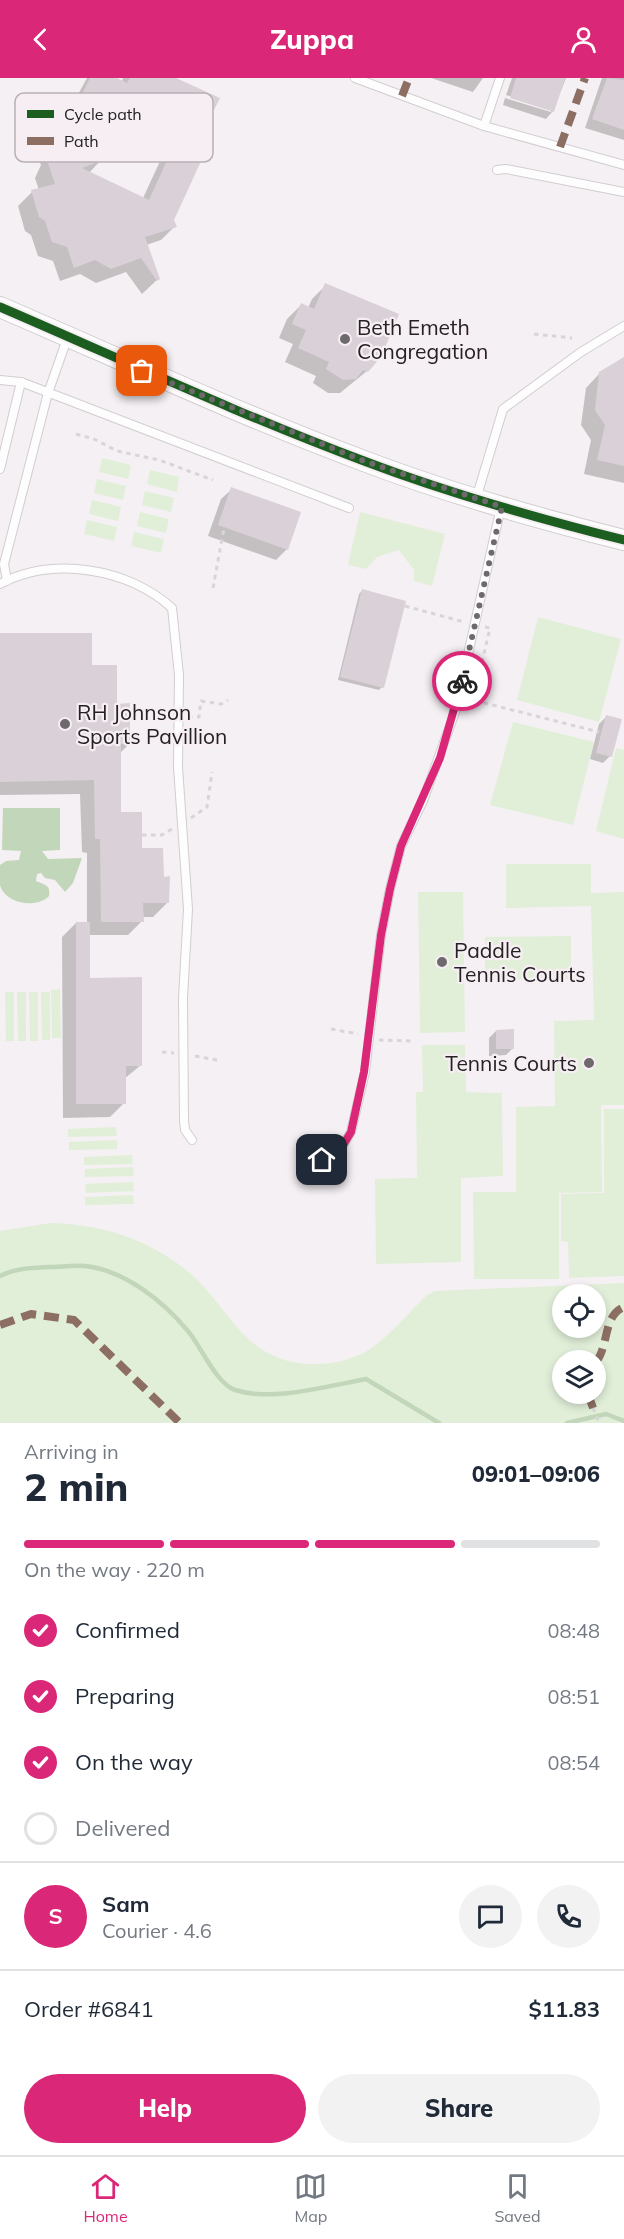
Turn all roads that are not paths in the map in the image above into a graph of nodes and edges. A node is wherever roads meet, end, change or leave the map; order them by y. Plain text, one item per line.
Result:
1 (355, 78) edge
2 (500, 78) edge
3 (484, 126) junction
4 (624, 165) edge
5 (497, 170) dead end
6 (624, 192) edge
7 (0, 307) edge
8 (624, 326) edge
9 (68, 337) junction
10 (0, 380) edge
11 (21, 382) junction
12 (48, 393) junction
13 (0, 470) edge
14 (476, 499) junction
15 (502, 507) junction
16 (349, 508) dead end
17 (624, 540) edge
18 (3, 582) edge
19 (192, 1140) dead end
20 (322, 1160) dead end

1 - 3 lane
2 - 3 lane
3 - 4 lane
5 - 6 lane
7 - 9 street
8 - 14 lane
9 - 12 lane
9 - 14 street
10 - 11 lane
11 - 12 lane
11 - 13 lane
12 - 16 lane
12 - 18 lane
14 - 15 street
15 - 17 street
15 - 20 lane
18 - 19 lane

